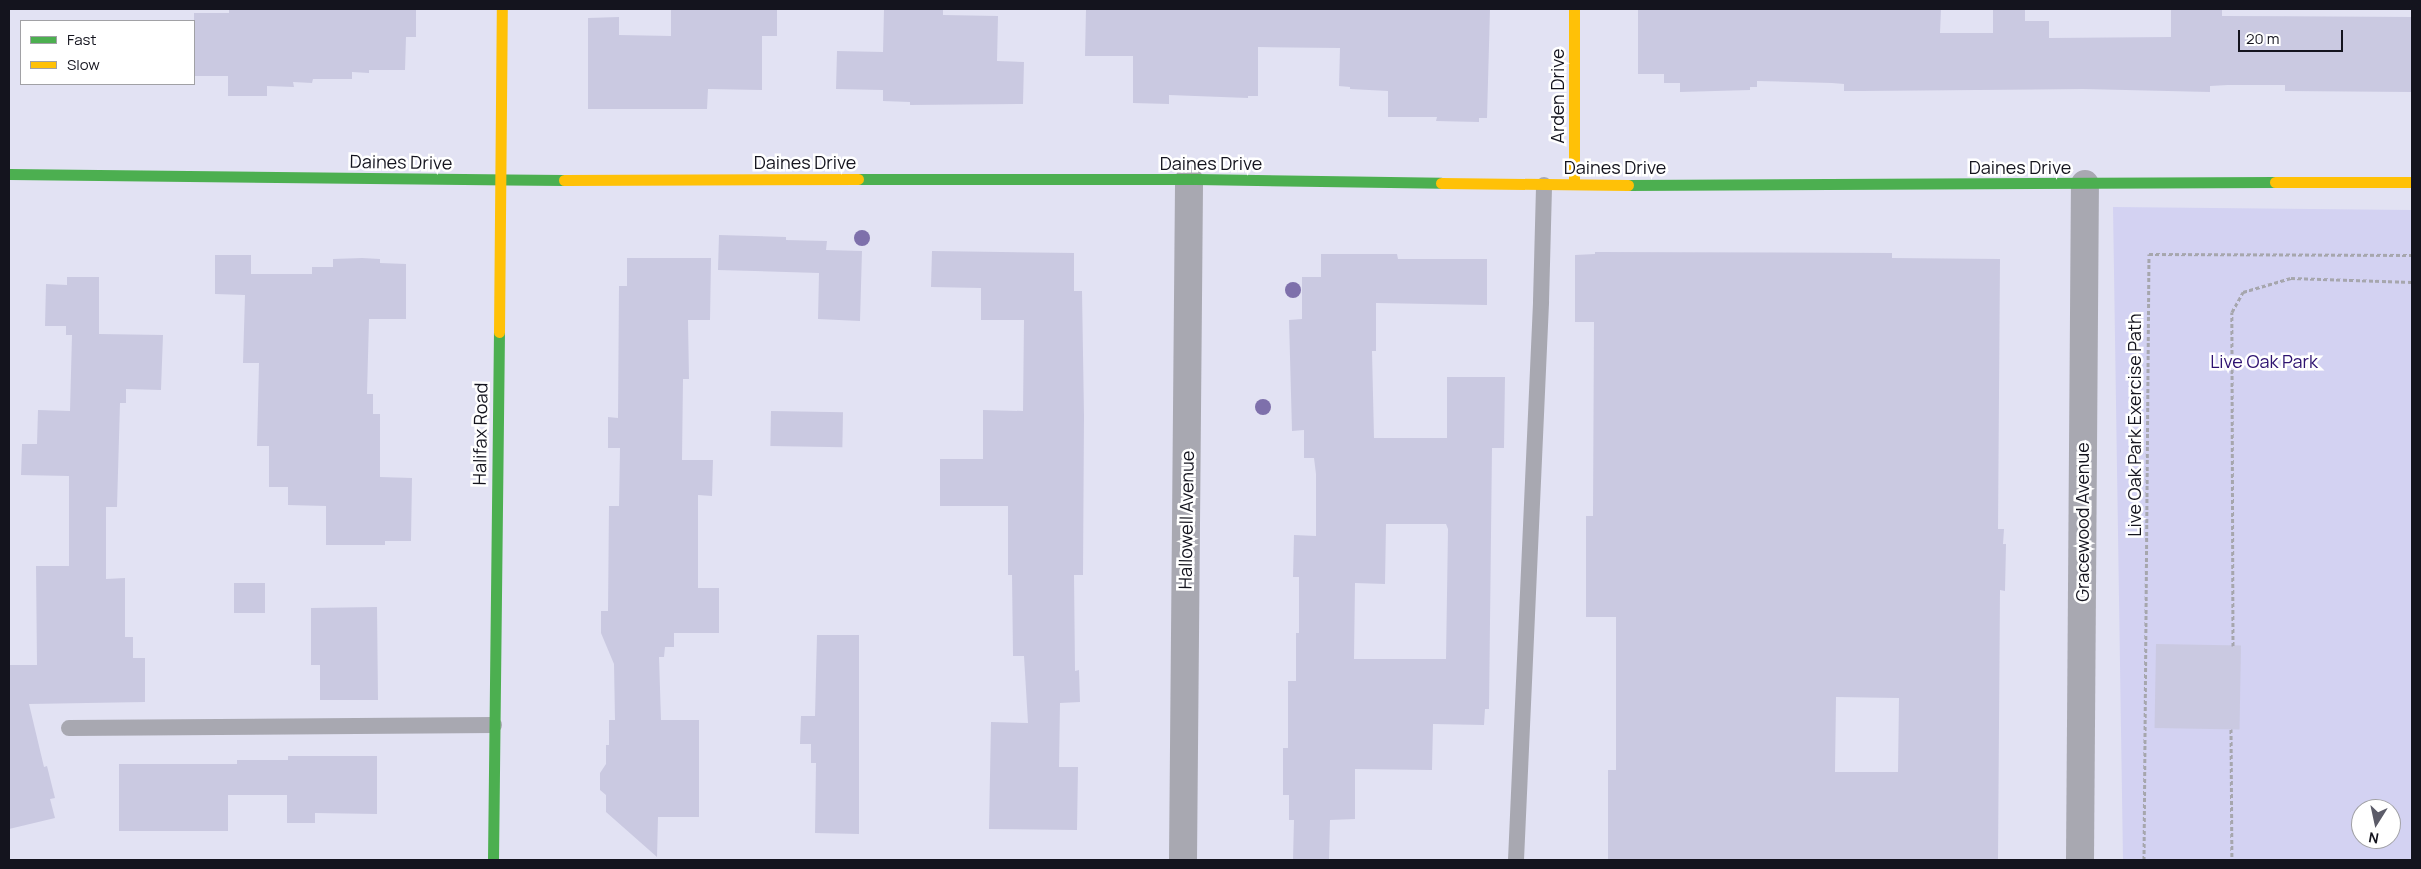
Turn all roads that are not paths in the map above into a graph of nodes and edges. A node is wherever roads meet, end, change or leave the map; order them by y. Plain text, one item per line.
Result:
1 (502, 9) edge
2 (1574, 9) edge
3 (9, 174) edge
4 (500, 180) junction
5 (1189, 180) junction
6 (2412, 182) edge
7 (1574, 184) junction
8 (2085, 184) junction
9 (1544, 185) junction
10 (494, 724) junction
11 (69, 728) dead end
12 (493, 860) edge
13 (1183, 860) edge
14 (1516, 860) edge
15 (2080, 860) edge

1 - 4 street, Halifax Road
2 - 7 street, Arden Drive
3 - 4 street, Daines Drive
4 - 5 street, Daines Drive
4 - 10 street, Halifax Road
5 - 9 street, Daines Drive
5 - 13 street, Hallowell Avenue
6 - 8 street, Daines Drive
7 - 8 street, Daines Drive
7 - 9 street, Daines Drive
8 - 15 street, Gracewood Avenue
9 - 14 lane
10 - 11 lane
10 - 12 street, Halifax Road

